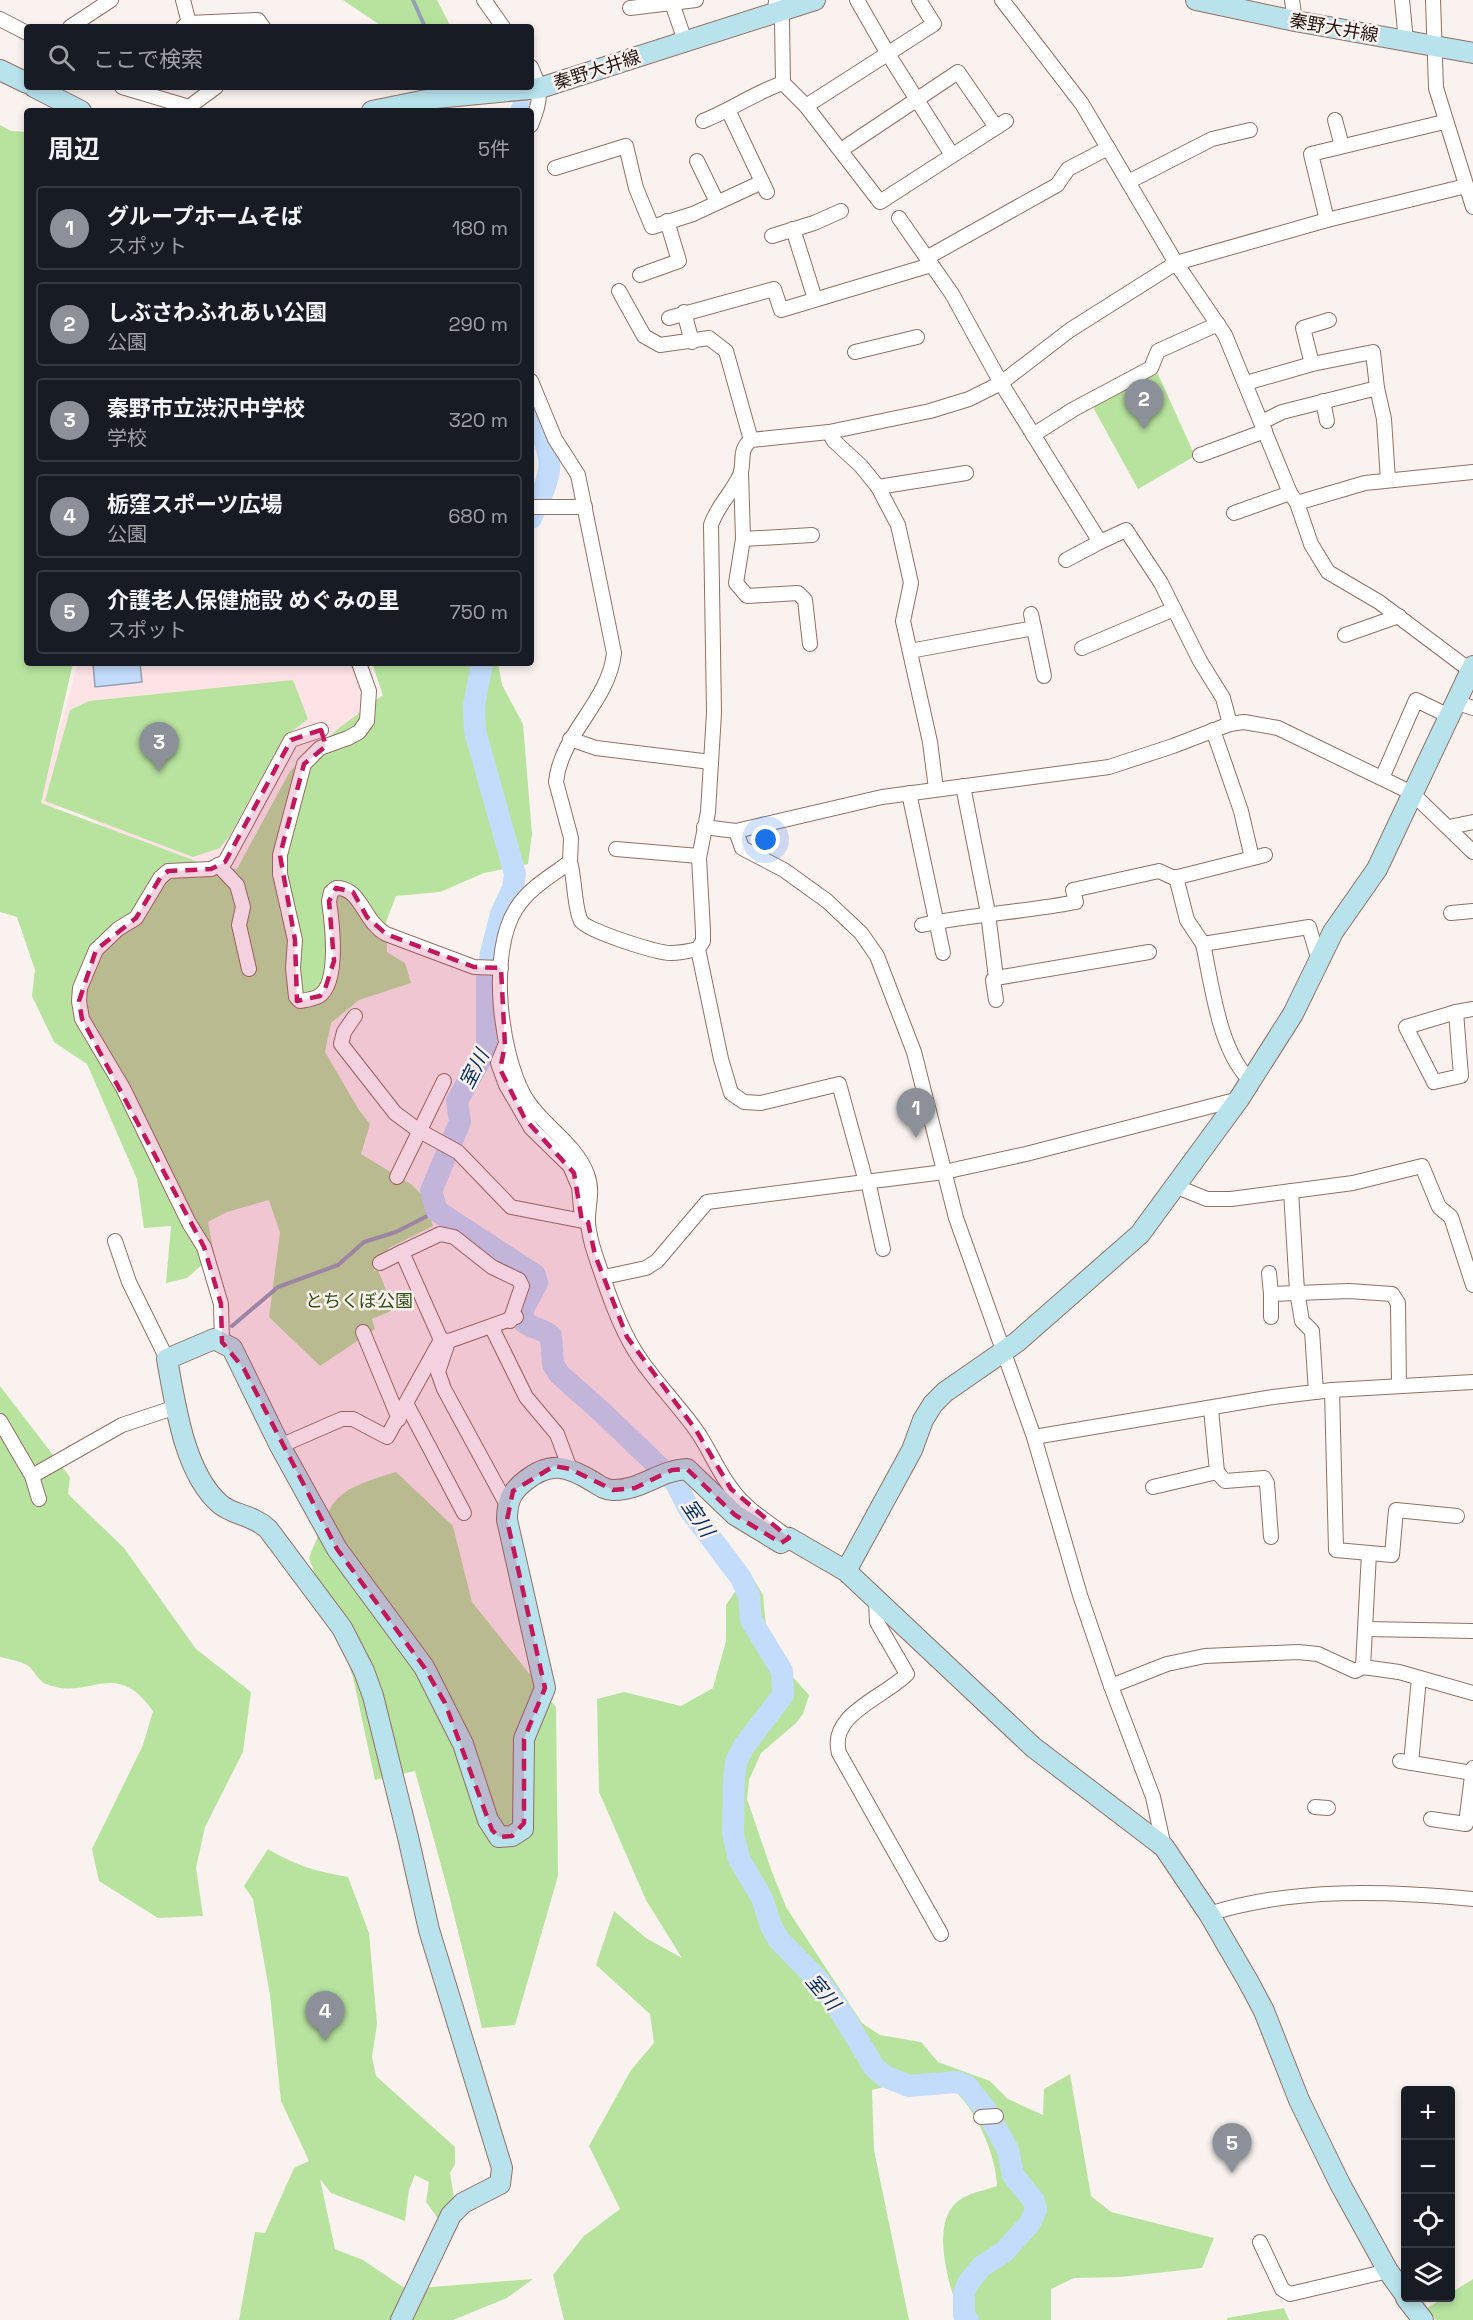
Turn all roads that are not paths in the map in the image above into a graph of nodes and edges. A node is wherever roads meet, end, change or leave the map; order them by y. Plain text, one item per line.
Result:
1 (111, 0) edge
2 (183, 0) edge
3 (484, 0) edge
4 (696, 0) edge
5 (814, 0) edge
6 (857, 0) edge
7 (919, 0) edge
8 (1002, 0) edge
9 (1196, 0) edge
10 (1292, 0) edge
11 (1402, 0) edge
12 (1433, 0) edge
13 (672, 3) junction
14 (776, 6) edge
15 (630, 8) dead end
16 (0, 19) edge
17 (1295, 21) junction
18 (75, 24) edge
19 (186, 24) edge
20 (200, 24) edge
21 (261, 24) edge
22 (501, 24) edge
23 (24, 31) edge
24 (686, 41) junction
25 (1406, 41) junction
26 (1436, 46) junction
27 (1473, 53) edge
28 (888, 54) junction
29 (0, 70) edge
30 (534, 74) edge
31 (24, 82) edge
32 (783, 83) junction
33 (540, 88) junction
34 (534, 89) edge
35 (40, 90) edge
36 (132, 90) edge
37 (213, 90) edge
38 (519, 90) edge
39 (916, 100) junction
40 (806, 106) junction
41 (196, 107) edge
42 (75, 108) edge
43 (387, 108) edge
44 (728, 111) junction
45 (534, 118) edge
46 (1335, 120) dead end
47 (703, 121) dead end
48 (1444, 122) junction
49 (1250, 130) dead end
50 (1342, 147) junction
51 (1108, 148) junction
52 (841, 150) junction
53 (952, 155) junction
54 (697, 161) dead end
55 (555, 168) dead end
56 (1128, 182) junction
57 (1466, 186) junction
58 (717, 202) junction
59 (1473, 207) edge
60 (841, 211) dead end
61 (899, 219) dead end
62 (1327, 220) junction
63 (668, 221) junction
64 (793, 229) junction
65 (772, 236) dead end
66 (930, 261) junction
67 (1176, 263) junction
68 (640, 275) dead end
69 (619, 291) dead end
70 (815, 299) junction
71 (684, 312) junction
72 (669, 318) dead end
73 (1329, 320) dead end
74 (1218, 324) junction
75 (917, 337) dead end
76 (692, 342) junction
77 (855, 352) dead end
78 (1312, 364) junction
79 (1001, 383) junction
80 (1245, 383) junction
81 (534, 388) edge
82 (1377, 388) junction
83 (1323, 401) junction
84 (1327, 421) dead end
85 (1263, 426) junction
86 (829, 432) junction
87 (1033, 435) junction
88 (751, 440) junction
89 (1200, 455) dead end
90 (1473, 472) edge
91 (741, 473) junction
92 (966, 473) dead end
93 (1388, 480) junction
94 (878, 487) junction
95 (1293, 498) junction
96 (538, 506) edge
97 (585, 507) junction
98 (1234, 513) dead end
99 (812, 535) dead end
100 (743, 539) junction
101 (1100, 542) junction
102 (1066, 560) dead end
103 (1173, 609) junction
104 (1399, 616) junction
105 (1345, 635) dead end
106 (810, 644) dead end
107 (1082, 648) dead end
108 (910, 651) junction
109 (360, 666) edge
110 (1472, 669) edge
111 (1044, 676) dead end
112 (1459, 709) edge
113 (1230, 724) junction
114 (1213, 730) junction
115 (570, 739) junction
116 (326, 746) junction
117 (711, 762) junction
118 (1382, 778) junction
119 (963, 786) junction
120 (936, 789) junction
121 (909, 793) junction
122 (1412, 793) junction
123 (1473, 822) edge
124 (704, 827) junction
125 (1449, 827) junction
126 (736, 831) junction
127 (616, 849) dead end
128 (1473, 852) edge
129 (699, 856) junction
130 (570, 862) junction
131 (218, 866) junction
132 (1176, 878) junction
133 (1473, 911) edge
134 (988, 913) junction
135 (1451, 914) dead end
136 (936, 922) junction
137 (922, 926) dead end
138 (1203, 944) junction
139 (698, 950) junction
140 (1149, 952) dead end
141 (943, 953) dead end
142 (1319, 961) junction
143 (498, 968) junction
144 (249, 969) dead end
145 (996, 978) junction
146 (996, 1000) dead end
147 (1473, 1009) edge
148 (1456, 1012) junction
149 (354, 1016) dead end
150 (444, 1081) dead end
151 (1251, 1081) junction
152 (1239, 1099) junction
153 (418, 1130) junction
154 (944, 1172) junction
155 (397, 1177) dead end
156 (867, 1181) junction
157 (1177, 1187) junction
158 (1291, 1191) junction
159 (585, 1221) junction
160 (115, 1241) dead end
161 (883, 1249) dead end
162 (402, 1252) junction
163 (380, 1263) dead end
164 (1269, 1273) dead end
165 (604, 1277) junction
166 (1473, 1285) edge
167 (1297, 1291) junction
168 (1270, 1293) junction
169 (1271, 1317) dead end
170 (492, 1328) junction
171 (363, 1332) dead end
172 (445, 1341) junction
173 (222, 1342) junction
174 (1006, 1351) junction
175 (167, 1359) junction
176 (1473, 1382) edge
177 (1399, 1386) junction
178 (1332, 1390) junction
179 (1316, 1392) junction
180 (407, 1405) junction
181 (176, 1407) junction
182 (1211, 1409) junction
183 (399, 1419) junction
184 (0, 1421) edge
185 (1034, 1437) junction
186 (280, 1446) junction
187 (570, 1469) junction
188 (1217, 1472) junction
189 (32, 1476) junction
190 (1152, 1487) dead end
191 (39, 1498) dead end
192 (507, 1505) junction
193 (464, 1513) dead end
194 (1457, 1516) dead end
195 (1271, 1537) dead end
196 (789, 1538) junction
197 (1369, 1553) junction
198 (846, 1571) junction
199 (876, 1600) junction
200 (1366, 1629) junction
201 (1473, 1631) edge
202 (1363, 1667) junction
203 (1419, 1678) junction
204 (1111, 1686) junction
205 (1473, 1693) edge
206 (1473, 1768) edge
207 (1473, 1773) edge
208 (1431, 1819) dead end
209 (1164, 1846) junction
210 (1473, 1899) edge
211 (1209, 1914) junction
212 (941, 1934) dead end
213 (996, 2116) dead end
214 (981, 2117) dead end
215 (1260, 2242) dead end
216 (1388, 2271) junction
217 (1401, 2290) edge
218 (1410, 2302) edge
219 (401, 2320) edge
220 (1423, 2320) edge

1 - 18 street
2 - 19 street
3 - 22 street
4 - 13 street
5 - 14 street, 秦野大井線
6 - 28 street
7 - 28 street
8 - 51 street
9 - 17 street, 秦野大井線
10 - 17 street
11 - 25 street
12 - 26 street
13 - 15 street
13 - 24 street
14 - 24 street, 秦野大井線
14 - 32 street
16 - 23 street
17 - 25 street, 秦野大井線
20 - 21 street
24 - 33 street, 秦野大井線
25 - 26 street, 秦野大井線
26 - 27 street, 秦野大井線
26 - 48 street
28 - 39 street
28 - 40 street
29 - 31 street
30 - 33 street
32 - 40 street
32 - 44 street
33 - 34 street, 秦野大井線
33 - 45 street
35 - 42 street
36 - 41 street
37 - 41 street
38 - 43 street, 秦野大井線
39 - 52 street
39 - 53 street
39 - 53 street
40 - 52 street
44 - 47 street
44 - 58 street
46 - 50 street
48 - 50 street
48 - 57 street
49 - 56 street
50 - 62 street
51 - 56 street
51 - 66 street
52 - 53 street
54 - 58 street
55 - 63 street
56 - 67 street
57 - 59 street
57 - 62 street
58 - 63 street
60 - 64 street
61 - 66 street
62 - 67 street
63 - 68 street
64 - 65 street
64 - 70 street
66 - 70 street
66 - 79 street
67 - 74 street
67 - 79 street
69 - 76 street
70 - 71 street
71 - 72 street
71 - 76 street
73 - 78 street
74 - 80 street
74 - 87 street
75 - 77 street
76 - 88 street
78 - 80 street
78 - 82 street
79 - 86 street
79 - 87 street
80 - 85 street
81 - 97 street
82 - 83 street
82 - 93 street
83 - 84 street
83 - 85 street
85 - 89 street
85 - 95 street
86 - 88 street
86 - 94 street
87 - 101 street
88 - 91 street
90 - 93 street
91 - 100 street
91 - 117 street
92 - 94 street
93 - 95 street
94 - 108 street
95 - 98 street
95 - 104 street
96 - 97 street
97 - 115 street
99 - 100 street
100 - 106 street
101 - 102 street
101 - 103 street
103 - 107 street
103 - 113 street
104 - 105 street
104 - 110 street
108 - 111 street
108 - 120 street
109 - 116 street
110 - 112 street
112 - 118 street
112 - 122 street
113 - 114 street
113 - 118 street
114 - 119 street
114 - 132 street
115 - 117 street
115 - 130 street
116 - 131 street
116 - 143 street
117 - 124 street
118 - 122 street
119 - 120 street
119 - 134 street
120 - 121 street
121 - 126 street
121 - 136 street
122 - 125 street
122 - 142 street
123 - 125 street
124 - 126 street
124 - 129 street
125 - 128 street
126 - 154 street
127 - 129 street
129 - 139 street
130 - 139 street
130 - 143 street
131 - 144 street
131 - 173 street
132 - 134 street
132 - 138 street
133 - 135 street
134 - 136 street
134 - 145 street
136 - 137 street
136 - 141 street
138 - 142 street
138 - 151 street
139 - 156 street
140 - 145 street
142 - 151 street
143 - 159 street
145 - 146 street
147 - 148 street
148 - 148 street
149 - 153 street
150 - 153 street
151 - 152 street
152 - 154 street
152 - 157 street
153 - 155 street
153 - 159 street
154 - 156 street
154 - 174 street
156 - 161 street
156 - 165 street
157 - 158 street
157 - 174 street
158 - 166 street
158 - 167 street
159 - 165 street
160 - 175 street
162 - 163 street
162 - 170 street
162 - 172 street
164 - 168 street
165 - 196 street
167 - 168 street
167 - 177 street
167 - 179 street
168 - 169 street
170 - 172 street
170 - 187 street
171 - 183 street
172 - 180 street
172 - 192 street
173 - 175 street
173 - 186 street
174 - 185 street
174 - 198 street
175 - 181 street
176 - 177 street
177 - 178 street
178 - 179 street
178 - 197 street
179 - 182 street
180 - 183 street
180 - 193 street
181 - 189 street
181 - 219 street
182 - 185 street
182 - 188 street
183 - 186 street
184 - 189 street
185 - 204 street
186 - 192 street
187 - 192 street
187 - 196 street
188 - 190 street
188 - 195 street
189 - 191 street
194 - 197 street
196 - 198 street
197 - 200 street
198 - 199 street
199 - 209 street
199 - 212 street
200 - 201 street
200 - 202 street
202 - 203 street
202 - 204 street
203 - 205 street
203 - 207 street
204 - 209 street
206 - 207 street
207 - 208 street
209 - 211 street
210 - 211 street
211 - 216 street
213 - 214 street
215 - 216 street
216 - 217 street
218 - 220 street

